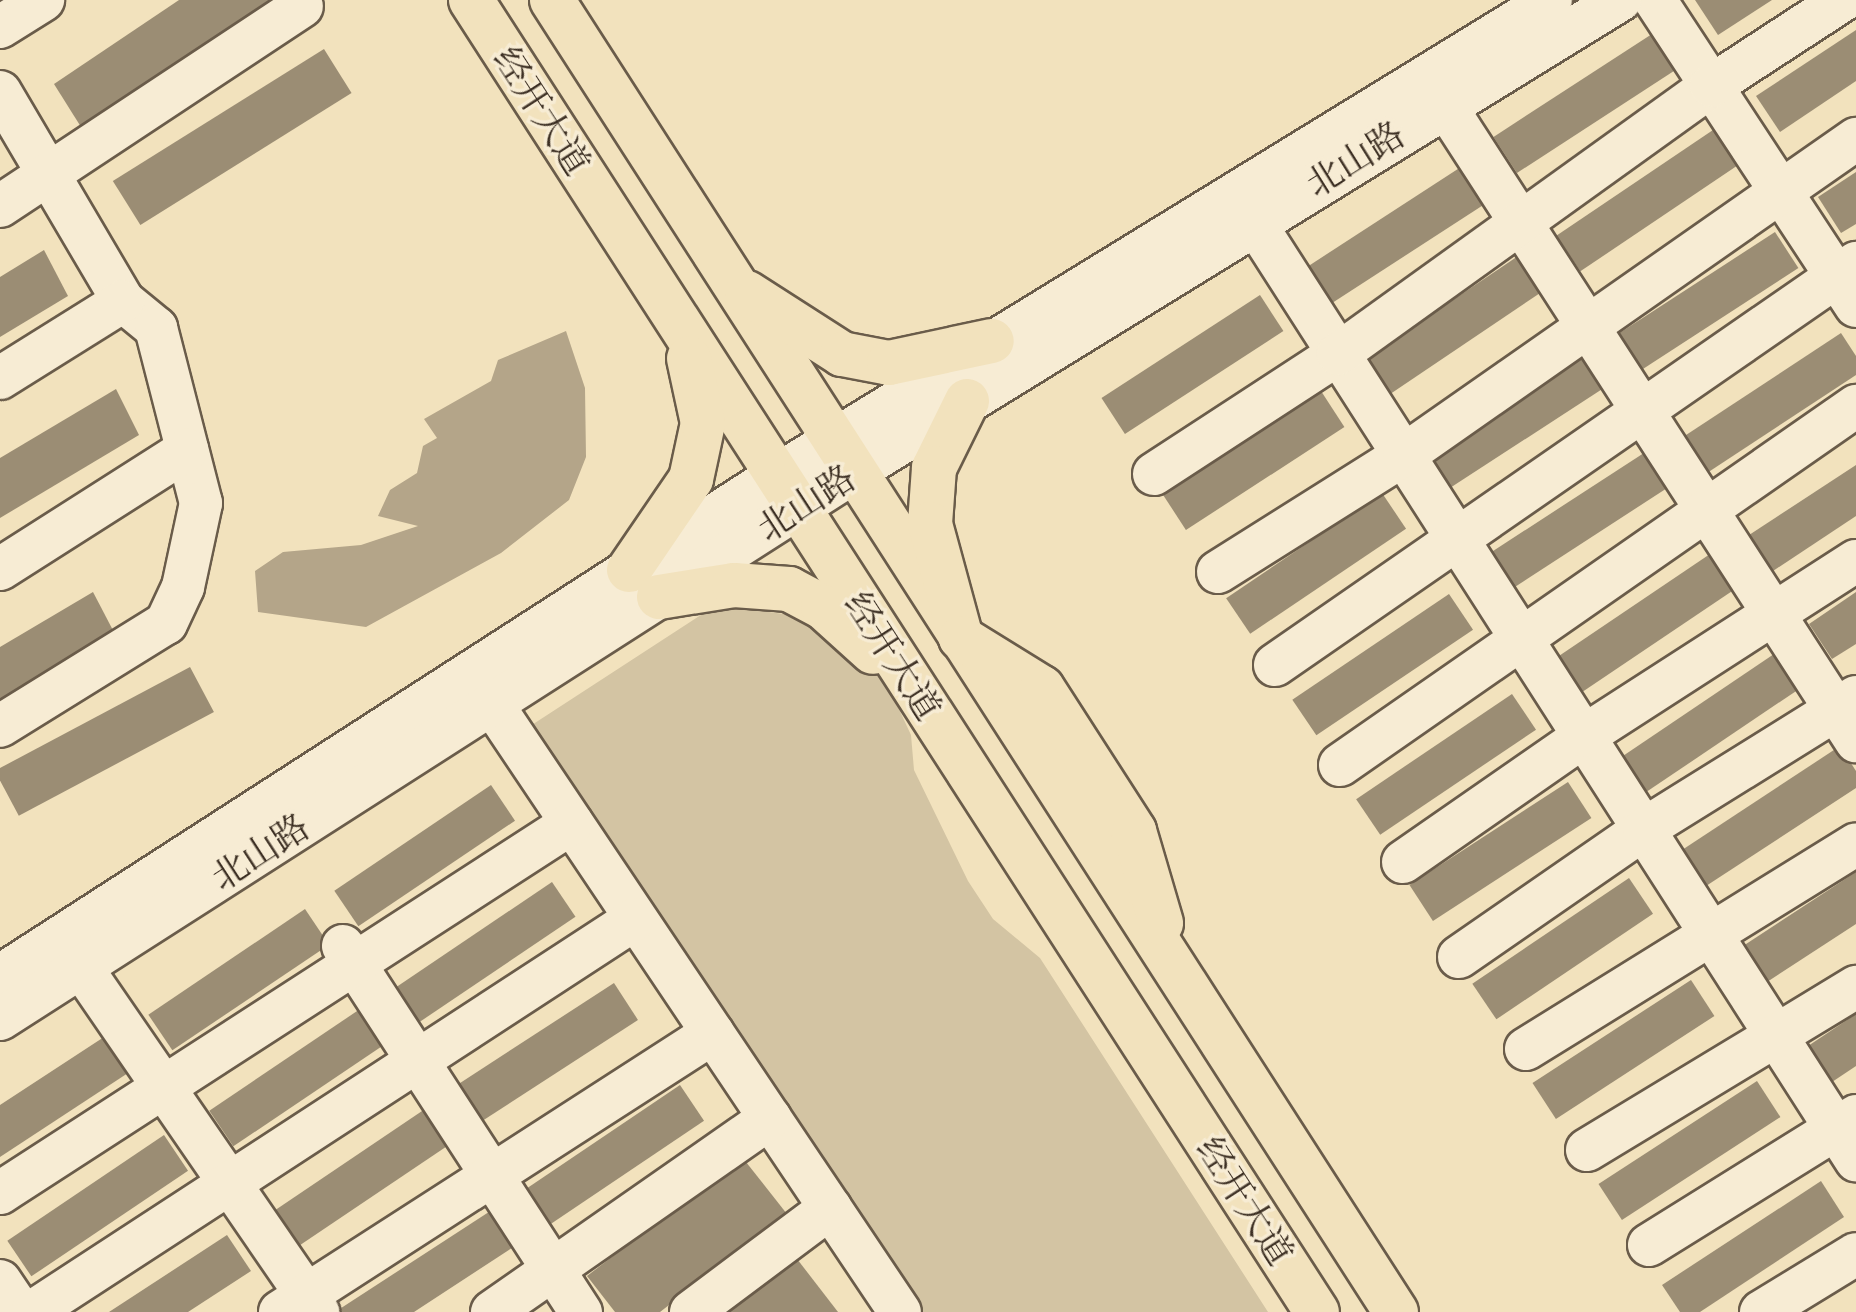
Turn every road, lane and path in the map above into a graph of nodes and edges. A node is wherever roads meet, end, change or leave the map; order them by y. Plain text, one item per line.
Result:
1 (43, 0) edge
2 (471, 0) edge
3 (552, 0) edge
4 (1551, 0) edge
5 (1620, 0) edge
6 (1655, 0) edge
7 (1843, 0) edge
8 (302, 6) dead end
9 (0, 27) edge
10 (1711, 86) junction
11 (0, 92) edge
12 (1444, 104) junction
13 (1856, 139) edge
14 (48, 174) junction
15 (1778, 188) junction
16 (0, 206) edge
17 (1254, 222) junction
18 (1520, 222) junction
19 (1849, 281) edge
20 (735, 286) junction
21 (123, 301) junction
22 (1587, 325) junction
23 (682, 328) junction
24 (992, 341) junction
25 (1338, 354) junction
26 (0, 378) edge
27 (967, 401) junction
28 (1856, 406) edge
29 (1643, 411) junction
30 (187, 450) junction
31 (1404, 455) junction
32 (844, 456) junction
33 (1154, 474) dead end
34 (787, 492) junction
35 (1706, 510) junction
36 (1459, 541) junction
37 (1856, 561) edge
38 (0, 569) edge
39 (1218, 572) dead end
40 (644, 584) junction
41 (1773, 614) junction
42 (961, 638) junction
43 (1522, 639) junction
44 (1275, 665) dead end
45 (915, 689) junction
46 (492, 704) junction
47 (1849, 716) edge
48 (0, 726) edge
49 (1584, 736) junction
50 (1340, 765) dead end
51 (572, 823) junction
52 (1644, 829) junction
53 (1856, 844) edge
54 (1403, 862) dead end
55 (635, 919) junction
56 (1711, 934) junction
57 (349, 955) junction
58 (1459, 957) dead end
59 (81, 967) junction
60 (0, 976) edge
61 (1856, 987) edge
62 (0, 1019) edge
63 (713, 1033) junction
64 (1777, 1036) junction
65 (1526, 1049) dead end
66 (417, 1061) junction
67 (164, 1088) junction
68 (770, 1118) junction
69 (1849, 1134) edge
70 (1587, 1150) dead end
71 (492, 1176) junction
72 (229, 1183) junction
73 (0, 1193) edge
74 (830, 1208) junction
75 (1649, 1245) dead end
76 (1856, 1254) edge
77 (553, 1269) junction
78 (0, 1281) edge
79 (302, 1306) edge
80 (888, 1308) edge
81 (21, 1312) edge
82 (32, 1312) edge
83 (492, 1312) edge
84 (581, 1312) edge
85 (691, 1312) edge
86 (1317, 1312) edge
87 (1396, 1312) edge
88 (1761, 1312) edge

1 - 9 street
2 - 23 main road, 经开大道
3 - 20 main road, 经开大道
4 - 24 street, 北山路
5 - 12 street, 北山路
6 - 10 street
7 - 10 street
8 - 14 street
10 - 15 street
10 - 18 street
11 - 14 street
12 - 17 street, 北山路
12 - 18 street
13 - 15 street
14 - 16 street
14 - 21 street
15 - 19 street
15 - 22 street
17 - 25 street
17 - 27 street, 北山路
18 - 22 street
18 - 25 street
19 - 29 street
20 - 24 main road
20 - 32 main road, 经开大道
21 - 26 street
21 - 30 street
22 - 29 street
22 - 31 street
23 - 34 main road, 经开大道
23 - 40 main road
24 - 32 street, 北山路
25 - 31 street
25 - 33 street
27 - 32 street, 北山路
27 - 42 main road
28 - 35 street
29 - 35 street
29 - 36 street
30 - 38 street
30 - 48 street
31 - 36 street
31 - 39 street
32 - 34 street, 北山路
32 - 42 main road, 经开大道
34 - 40 street, 北山路
34 - 45 main road, 经开大道
35 - 41 street
35 - 43 street
36 - 43 street
36 - 44 street
37 - 41 street
40 - 45 main road
40 - 46 street, 北山路
40 - 60 street, 北山路
41 - 47 street
41 - 49 street
42 - 87 main road, 经开大道
43 - 49 street
43 - 50 street
45 - 86 main road, 经开大道
46 - 51 street
46 - 59 street, 北山路
47 - 52 street
49 - 52 street
49 - 54 street
51 - 55 street
51 - 57 street
52 - 56 street
52 - 58 street
53 - 56 street
55 - 63 street
55 - 66 street
56 - 64 street
56 - 65 street
57 - 66 street
57 - 67 street
59 - 62 street, 北山路
59 - 67 street
61 - 64 street
63 - 68 street
63 - 71 street
64 - 69 street
64 - 70 street
66 - 71 street
66 - 72 street
67 - 72 street
67 - 73 street
68 - 74 street
68 - 77 street
69 - 75 street
71 - 77 street
71 - 79 street
72 - 79 street
72 - 82 street
74 - 80 street
74 - 85 street
76 - 88 street
77 - 83 street
77 - 84 street
78 - 81 street

